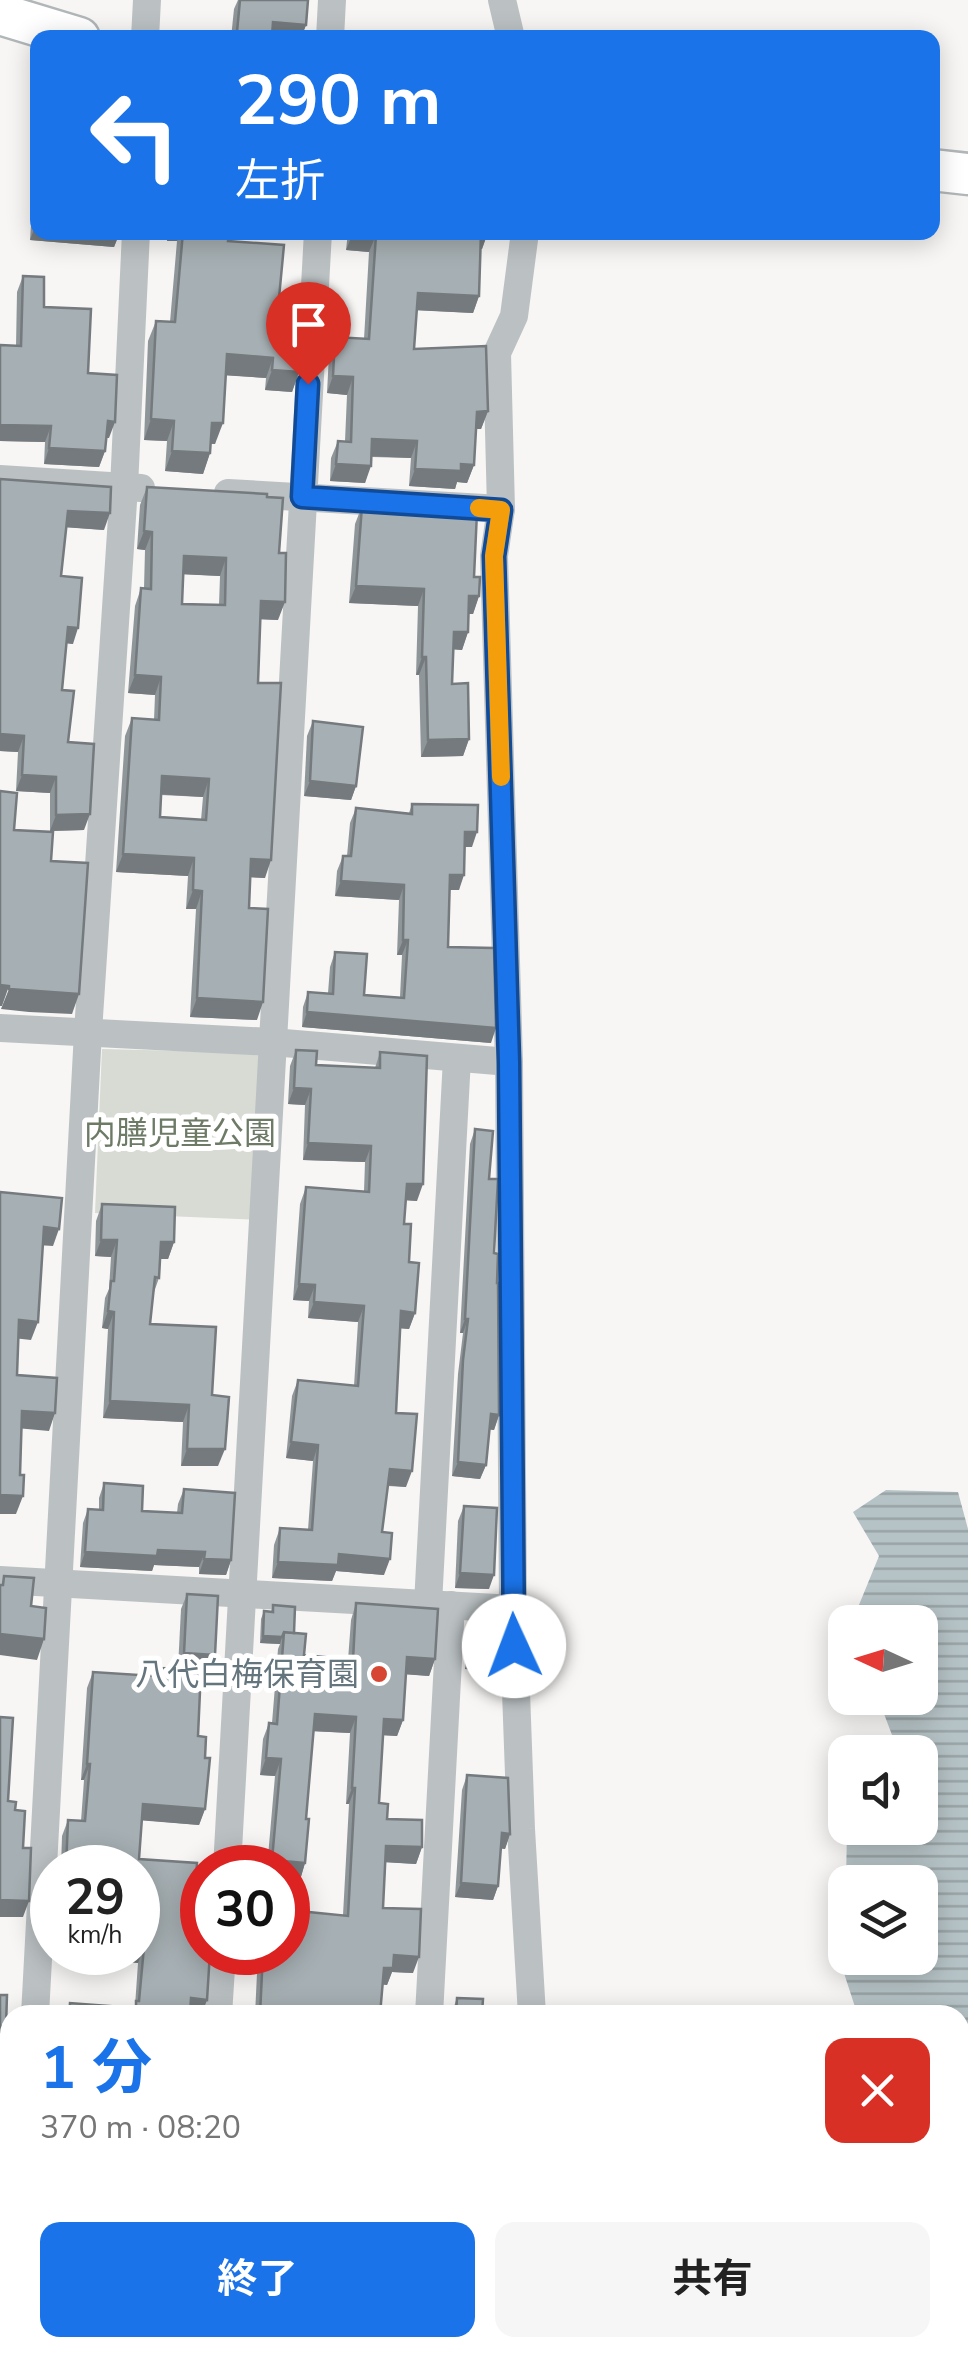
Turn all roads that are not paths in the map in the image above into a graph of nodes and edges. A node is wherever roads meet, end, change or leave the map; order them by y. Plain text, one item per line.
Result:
1 (148, 0) edge
2 (332, 0) edge
3 (502, 0) edge
4 (0, 14) edge
5 (53, 30) edge
6 (146, 30) edge
7 (330, 30) edge
8 (509, 30) edge
9 (940, 171) edge
10 (968, 174) edge
11 (136, 240) edge
12 (318, 240) edge
13 (524, 240) edge
14 (0, 479) edge
15 (124, 487) junction
16 (164, 489) edge
17 (203, 492) edge
18 (302, 497) junction
19 (501, 510) junction
20 (0, 1028) edge
21 (88, 1032) junction
22 (272, 1042) junction
23 (457, 1058) junction
24 (509, 1062) junction
25 (0, 1580) edge
26 (56, 1583) junction
27 (242, 1593) junction
28 (440, 1605) junction
29 (512, 1609) junction
30 (227, 1845) edge
31 (221, 1975) edge
32 (35, 2005) edge
33 (219, 2005) edge
34 (429, 2005) edge
35 (531, 2005) edge

1 - 6 street
2 - 7 street
3 - 8 street
4 - 5 highway
9 - 10 highway
11 - 15 street
12 - 18 street
13 - 19 street
14 - 15 street
15 - 16 street
15 - 21 street
17 - 18 street
18 - 19 street
18 - 22 street
19 - 24 street
20 - 21 street
21 - 22 street
21 - 26 street
22 - 23 street
22 - 27 street
23 - 24 street
23 - 28 street
24 - 29 street
25 - 26 street
26 - 27 street
26 - 32 street
27 - 28 street
27 - 30 street
28 - 29 street
28 - 34 street
29 - 35 street
31 - 33 street

